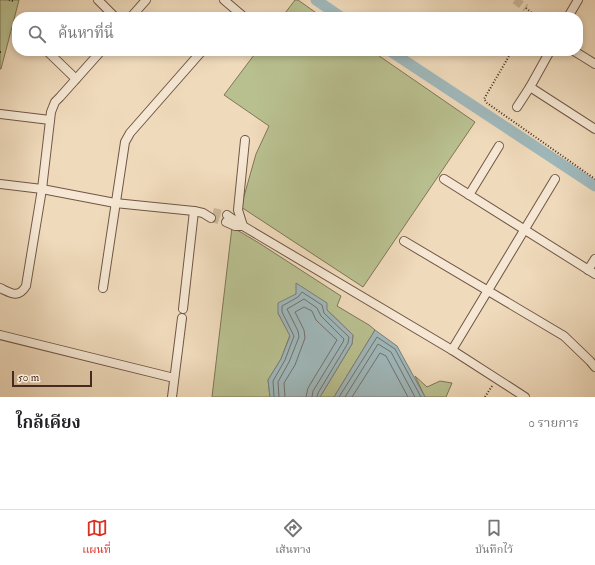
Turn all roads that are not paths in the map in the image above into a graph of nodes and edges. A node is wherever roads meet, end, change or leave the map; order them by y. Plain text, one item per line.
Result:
1 (98, 0) edge
2 (146, 0) edge
3 (224, 0) edge
4 (578, 0) edge
5 (110, 12) edge
6 (135, 12) edge
7 (236, 12) edge
8 (571, 12) edge
9 (52, 56) edge
10 (97, 56) edge
11 (198, 56) edge
12 (547, 56) edge
13 (582, 56) edge
14 (595, 64) edge
15 (76, 79) junction
16 (530, 87) junction
17 (518, 108) dead end
18 (0, 114) edge
19 (50, 120) junction
20 (595, 129) edge
21 (245, 140) dead end
22 (499, 146) dead end
23 (444, 179) dead end
24 (555, 179) dead end
25 (0, 184) edge
26 (42, 190) junction
27 (469, 195) junction
28 (115, 203) junction
29 (194, 211) junction
30 (212, 215) tunnel mouth
31 (227, 219) tunnel mouth
32 (243, 226) junction
33 (525, 230) junction
34 (404, 240) dead end
35 (595, 259) edge
36 (592, 272) edge
37 (0, 288) edge
38 (103, 288) dead end
39 (488, 291) junction
40 (183, 309) dead end
41 (182, 318) dead end
42 (0, 335) edge
43 (452, 350) junction
44 (595, 367) edge
45 (174, 378) junction
46 (172, 397) edge
47 (525, 397) edge

1 - 5 street
2 - 6 street
3 - 7 street
4 - 8 street
9 - 15 street
10 - 15 street
11 - 28 street
12 - 16 street
13 - 14 street
15 - 19 street
16 - 17 street
16 - 20 street
18 - 19 street
19 - 26 street
21 - 32 street
22 - 27 street
23 - 27 street
24 - 33 street
25 - 26 street
26 - 28 street
26 - 37 street
27 - 33 street
28 - 29 street
28 - 38 street
29 - 30 street
29 - 40 street
31 - 32 street
32 - 43 street
33 - 36 street
33 - 39 street
34 - 39 street
35 - 36 street
39 - 43 street
39 - 44 street
41 - 45 street
42 - 45 street
43 - 47 street
45 - 46 street

